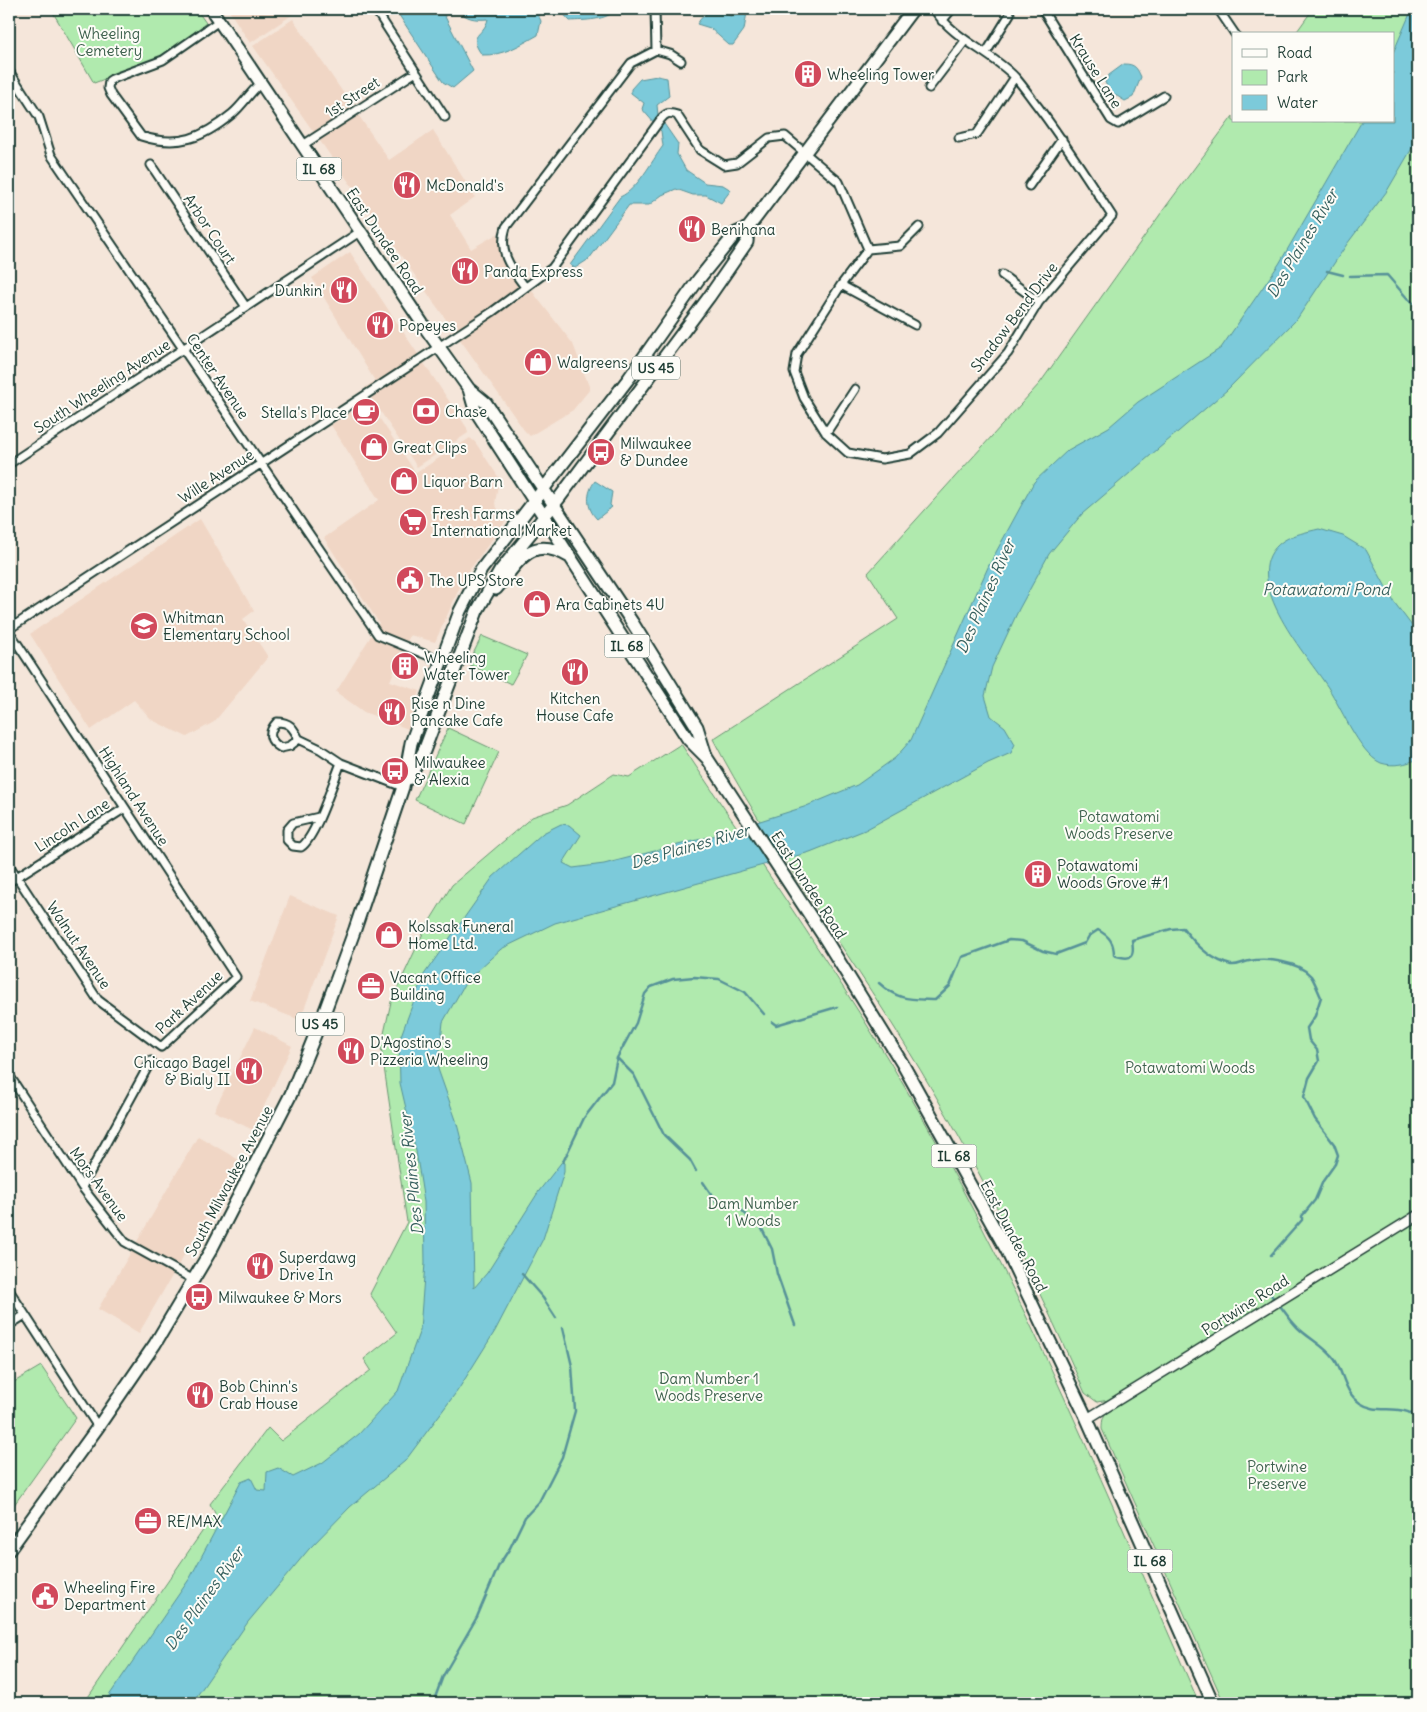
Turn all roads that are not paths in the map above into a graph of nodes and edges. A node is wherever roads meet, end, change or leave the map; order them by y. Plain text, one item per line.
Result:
1 (211, 9) edge
2 (374, 9) edge
3 (655, 9) edge
4 (913, 9) edge
5 (934, 9) edge
6 (952, 9) edge
7 (1042, 9) edge
8 (1218, 9) edge
9 (1010, 14) dead end
10 (219, 21) junction
11 (942, 22) junction
12 (1233, 32) edge
13 (965, 41) junction
14 (656, 50) junction
15 (986, 53) junction
16 (681, 61) dead end
17 (9, 71) edge
18 (416, 72) junction
19 (1015, 77) junction
20 (261, 83) junction
21 (929, 88) dead end
22 (1164, 96) dead end
23 (446, 117) dead end
24 (959, 138) dead end
25 (1062, 139) junction
26 (303, 145) junction
27 (804, 154) junction
28 (151, 166) dead end
29 (1029, 186) dead end
30 (919, 227) dead end
31 (748, 228) junction
32 (361, 232) junction
33 (868, 249) junction
34 (1002, 275) dead end
35 (841, 285) junction
36 (525, 287) junction
37 (1039, 302) junction
38 (246, 307) junction
39 (915, 325) dead end
40 (439, 346) junction
41 (182, 349) junction
42 (469, 389) junction
43 (855, 389) dead end
44 (826, 433) junction
45 (9, 464) edge
46 (261, 464) junction
47 (543, 488) junction
48 (533, 501) junction
49 (554, 504) junction
50 (544, 518) junction
51 (568, 556) junction
52 (477, 611) junction
53 (9, 630) edge
54 (442, 661) junction
55 (299, 739) dead end
56 (707, 758) junction
57 (341, 762) junction
58 (403, 787) junction
59 (125, 808) junction
60 (319, 817) junction
61 (9, 866) edge
62 (16, 877) junction
63 (9, 882) edge
64 (236, 977) joint
65 (162, 1047) joint
66 (151, 1061) dead end
67 (9, 1075) edge
68 (82, 1187) junction
69 (1418, 1216) edge
70 (194, 1280) junction
71 (9, 1290) edge
72 (25, 1315) junction
73 (9, 1325) edge
74 (1087, 1418) junction
75 (98, 1427) junction
76 (9, 1550) edge
77 (1212, 1703) edge

1 - 10 main road, East Dundee Road / IL 68
2 - 18 street
3 - 14 street
4 - 27 main road, US 45
5 - 11 street, Shadow Bend Drive
6 - 11 street
7 - 22 street, Krause Lane
8 - 12 street
9 - 15 street
10 - 20 main road, East Dundee Road / IL 68
10 - 20 street
11 - 13 street, Shadow Bend Drive
13 - 15 street, Shadow Bend Drive
13 - 21 street
14 - 16 street
14 - 36 street
15 - 19 street, Shadow Bend Drive
17 - 41 street, Center Avenue
18 - 23 street
18 - 26 street, 1st Street
19 - 24 street
19 - 25 street, Shadow Bend Drive
20 - 26 main road, East Dundee Road / IL 68
25 - 29 street
25 - 37 street, Shadow Bend Drive
26 - 32 main road, East Dundee Road / IL 68
27 - 31 main road, US 45
27 - 33 street
27 - 36 street, Wille Avenue
28 - 38 street, Arbor Court
30 - 33 street
31 - 47 main road, US 45
31 - 49 main road, US 45
32 - 38 street, South Wheeling Avenue
32 - 40 main road, East Dundee Road / IL 68
33 - 35 street, Shadow Bend Drive
34 - 37 street
35 - 39 street
35 - 44 street, Shadow Bend Drive
36 - 40 street, Wille Avenue
37 - 44 street, Shadow Bend Drive
38 - 41 street, South Wheeling Avenue
40 - 42 main road, East Dundee Road / IL 68
40 - 46 street, Wille Avenue
41 - 45 street, South Wheeling Avenue
41 - 46 street, Center Avenue
42 - 47 main road, East Dundee Road / IL 68
42 - 48 main road, East Dundee Road / IL 68
43 - 44 street
46 - 53 street, Wille Avenue
46 - 54 street, Center Avenue
47 - 48 main road, South Milwaukee Avenue / US 45
47 - 49 main road, East Dundee Road / IL 68
48 - 50 main road, East Dundee Road / IL 68
48 - 54 main road, South Milwaukee Avenue / US 45
49 - 50 main road, South Milwaukee Avenue / US 45
49 - 56 main road, East Dundee Road / IL 68
50 - 51 main road, East Dundee Road / IL 68
50 - 52 main road, South Milwaukee Avenue / US 45
51 - 52 main road
51 - 56 main road, East Dundee Road / IL 68
52 - 58 main road, South Milwaukee Avenue / US 45
53 - 59 street, Highland Avenue
54 - 58 main road, South Milwaukee Avenue / US 45
55 - 57 street
56 - 74 main road, East Dundee Road / IL 68
57 - 58 street
57 - 60 street
58 - 70 main road, South Milwaukee Avenue / US 45
59 - 62 street, Lincoln Lane
59 - 64 street, Highland Avenue
60 - 60 street
61 - 62 street, Walnut Avenue
62 - 63 street, Lincoln Lane
62 - 65 street, Walnut Avenue
64 - 65 street, Park Avenue
66 - 68 street
67 - 68 street, Mors Avenue
68 - 70 street, Mors Avenue
69 - 74 street, Portwine Road
70 - 75 main road, South Milwaukee Avenue / US 45
71 - 72 street
72 - 73 street
72 - 75 street
74 - 77 main road, East Dundee Road / IL 68
75 - 76 main road, South Milwaukee Avenue / US 45

